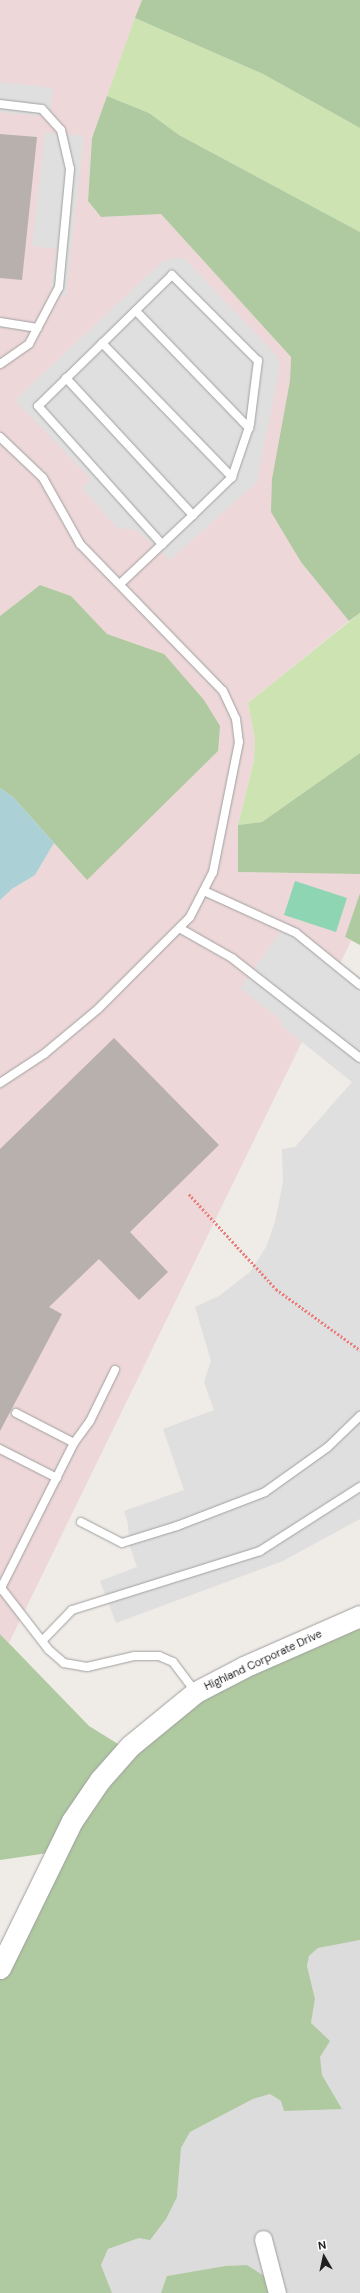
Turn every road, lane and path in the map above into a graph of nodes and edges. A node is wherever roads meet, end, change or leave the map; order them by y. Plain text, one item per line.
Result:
1 (0, 104) edge
2 (136, 311) junction
3 (0, 322) edge
4 (38, 328) junction
5 (102, 343) junction
6 (0, 364) edge
7 (66, 378) junction
8 (249, 428) junction
9 (0, 437) edge
10 (232, 477) junction
11 (193, 515) junction
12 (162, 544) junction
13 (120, 584) junction
14 (204, 891) junction
15 (181, 929) junction
16 (360, 985) edge
17 (360, 1058) edge
18 (0, 1084) edge
19 (189, 1194) dead end
20 (360, 1350) edge
21 (115, 1370) dead end
22 (16, 1413) dead end
23 (360, 1416) edge
24 (74, 1443) junction
25 (0, 1449) edge
26 (57, 1478) junction
27 (360, 1487) edge
28 (81, 1522) dead end
29 (1, 1589) edge
30 (360, 1616) edge
31 (42, 1641) junction
32 (196, 1692) junction
33 (0, 1968) edge
34 (263, 2239) dead end
35 (277, 2293) edge

1 - 4 lane
2 - 5 lane
2 - 8 lane
2 - 8 lane
3 - 4 lane
4 - 6 lane
5 - 7 lane
5 - 10 lane
7 - 11 lane
7 - 12 lane
8 - 10 lane
9 - 13 lane
10 - 11 lane
11 - 12 lane
12 - 13 lane
13 - 14 lane
14 - 15 lane
14 - 16 lane
15 - 17 lane
15 - 18 lane
19 - 20 path
21 - 24 lane
22 - 24 lane
23 - 28 lane
24 - 26 lane
25 - 26 lane
26 - 29 lane
27 - 31 lane
29 - 31 lane
30 - 32 street, Highland Corporate Drive
31 - 32 lane
32 - 33 street, Highland Corporate Drive
34 - 35 street

